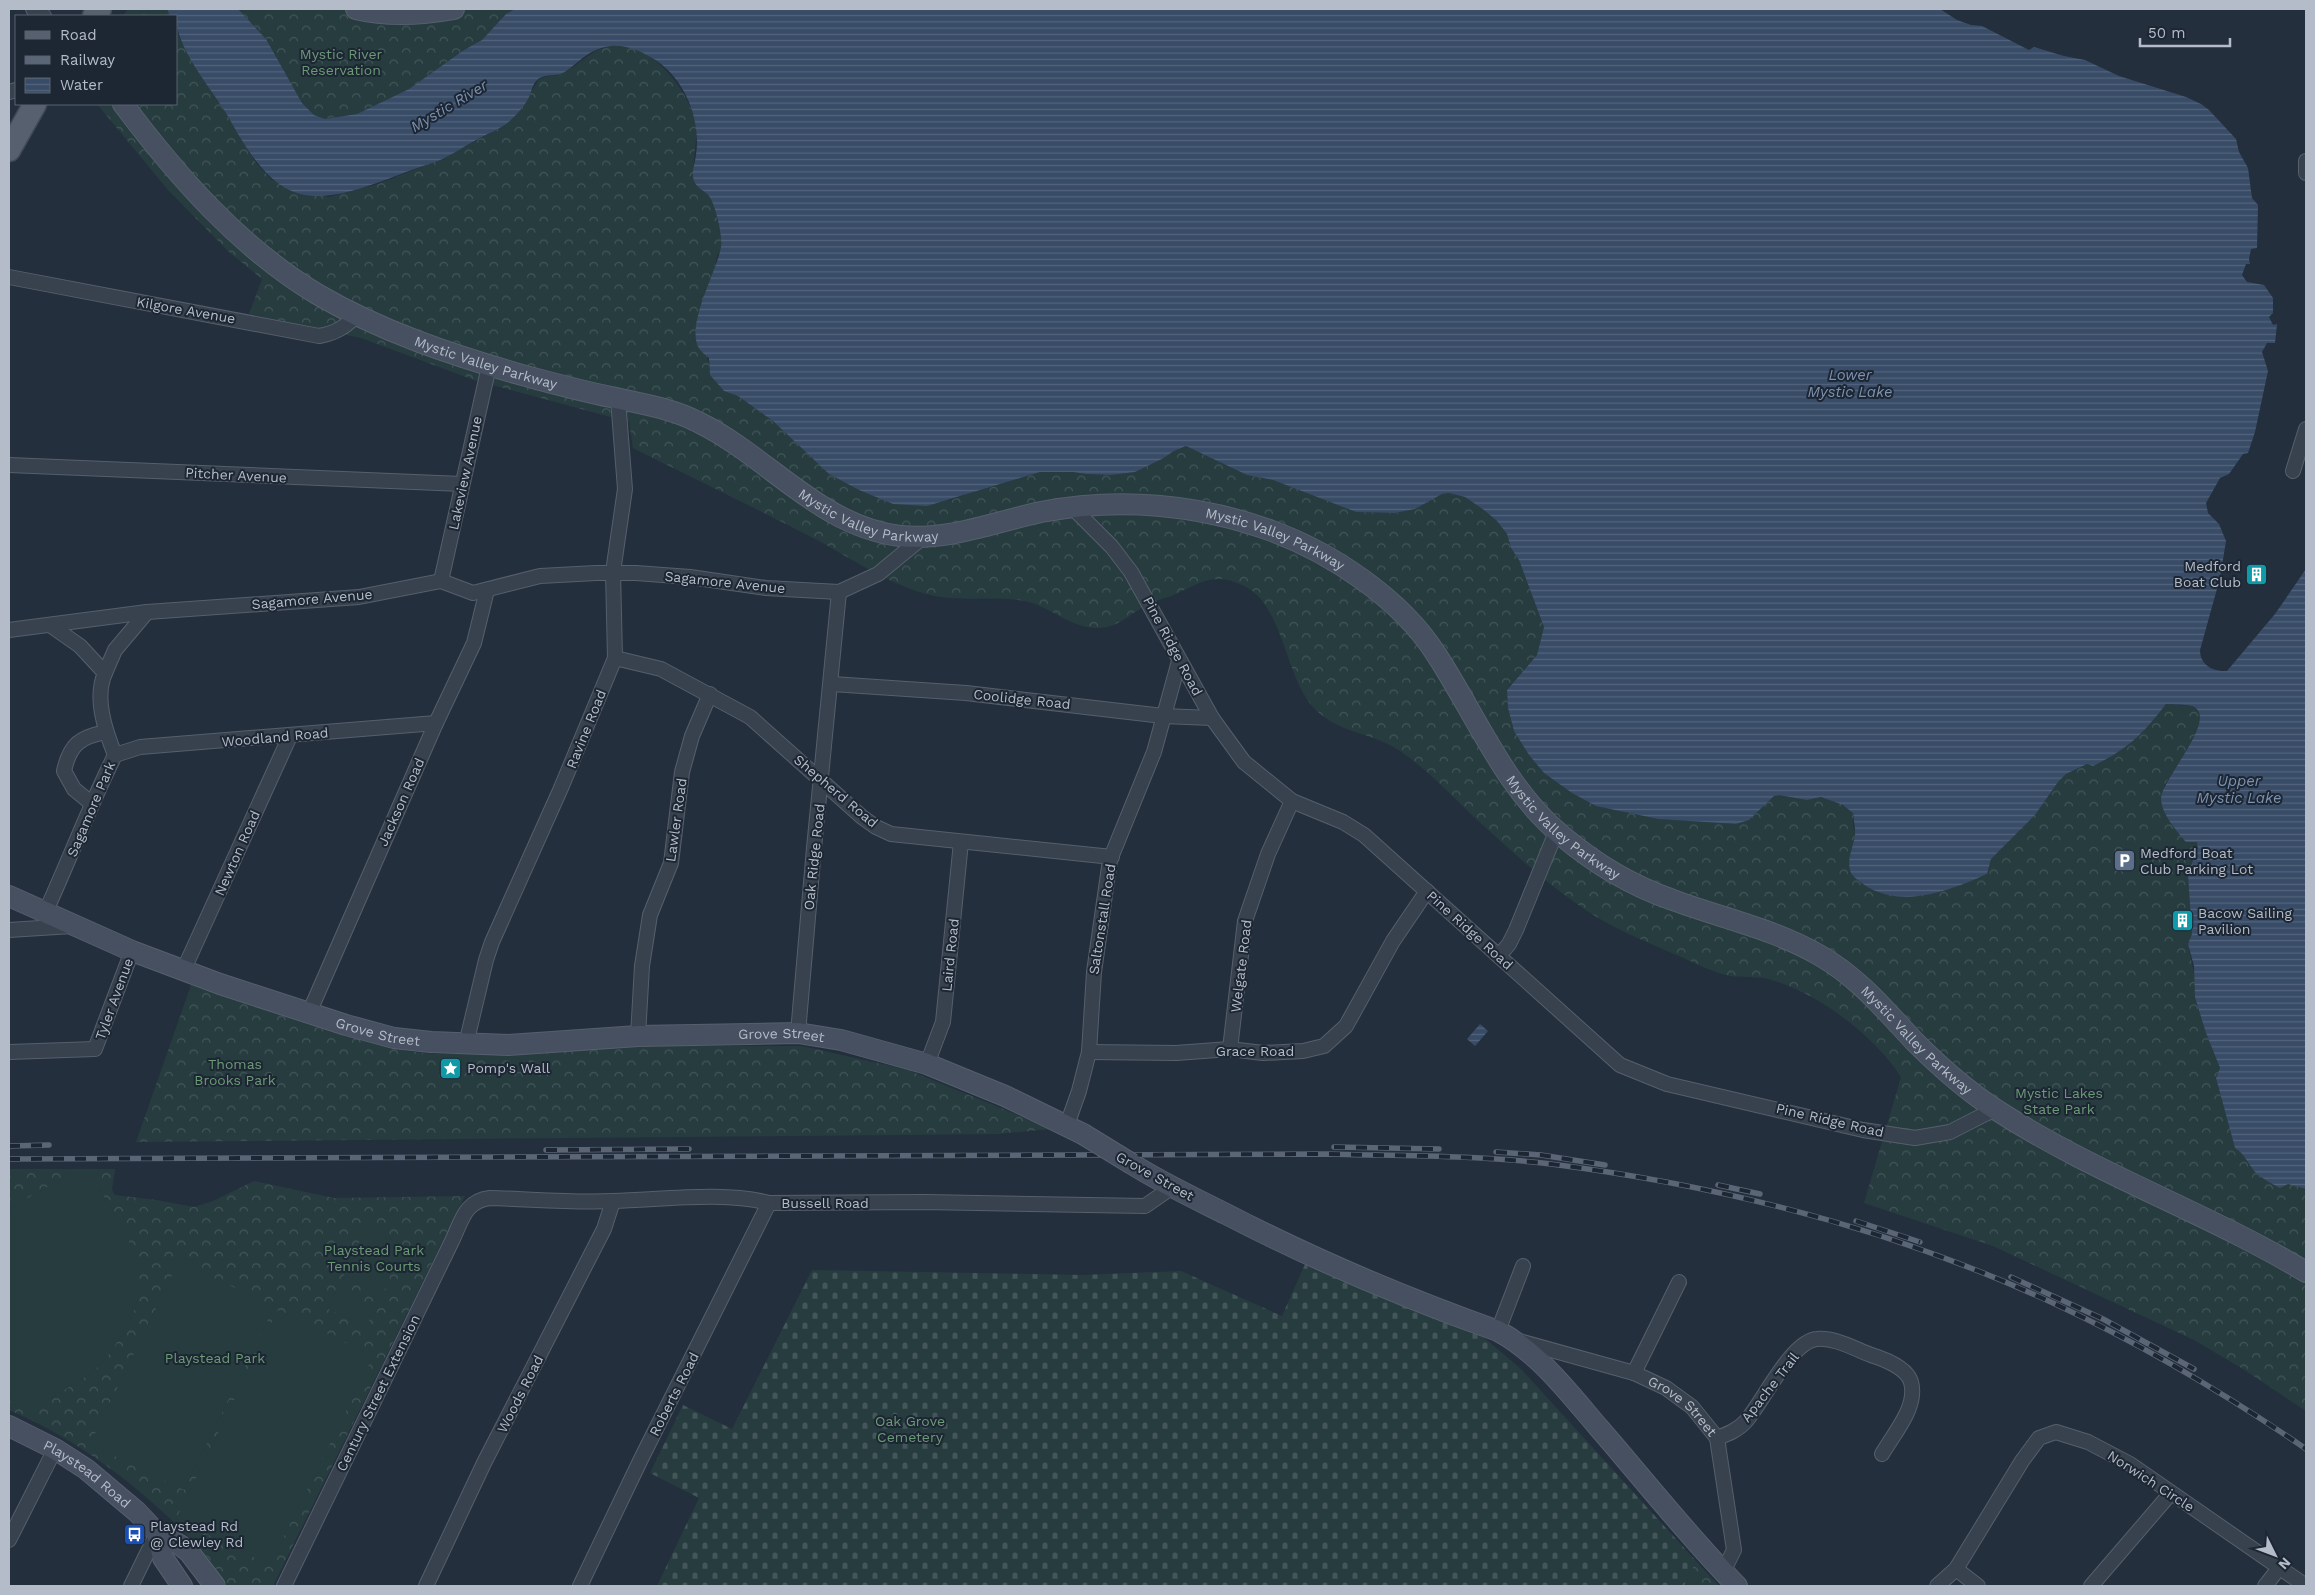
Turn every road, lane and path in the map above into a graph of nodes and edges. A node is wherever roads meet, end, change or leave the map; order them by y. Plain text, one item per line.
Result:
1 (356, 9) edge
2 (442, 10) edge
3 (34, 105) edge
4 (124, 105) edge
5 (9, 150) edge
6 (2306, 161) edge
7 (2306, 173) edge
8 (9, 277) edge
9 (357, 315) junction
10 (489, 366) junction
11 (618, 399) junction
12 (2306, 429) edge
13 (9, 465) edge
14 (2292, 471) dead end
15 (462, 484) junction
16 (1072, 507) junction
17 (923, 537) junction
18 (613, 572) junction
19 (441, 581) junction
20 (487, 590) junction
21 (839, 592) junction
22 (147, 612) junction
23 (50, 625) junction
24 (9, 630) edge
25 (614, 658) junction
26 (1179, 661) junction
27 (105, 673) junction
28 (832, 684) junction
29 (710, 694) junction
30 (1163, 716) junction
31 (1212, 718) junction
32 (436, 723) junction
33 (106, 732) junction
34 (290, 736) junction
35 (115, 755) junction
36 (822, 782) junction
37 (1292, 802) junction
38 (91, 803) junction
39 (1556, 832) junction
40 (961, 842) junction
41 (1112, 856) junction
42 (1427, 891) junction
43 (9, 896) edge
44 (44, 913) junction
45 (72, 926) junction
46 (9, 930) edge
47 (132, 951) junction
48 (1499, 956) junction
49 (184, 970) junction
50 (309, 1013) junction
51 (798, 1032) junction
52 (638, 1036) junction
53 (466, 1044) junction
54 (1230, 1049) junction
55 (9, 1052) edge
56 (1089, 1052) junction
57 (927, 1064) junction
58 (1995, 1109) junction
59 (1075, 1130) junction
60 (1171, 1188) junction
61 (475, 1201) joint
62 (613, 1201) junction
63 (769, 1203) junction
64 (1523, 1266) dead end
65 (2306, 1272) edge
66 (1679, 1282) dead end
67 (1506, 1335) junction
68 (1634, 1373) junction
69 (9, 1426) edge
70 (1717, 1438) junction
71 (55, 1449) junction
72 (1882, 1454) dead end
73 (2172, 1493) junction
74 (157, 1533) junction
75 (9, 1540) edge
76 (2280, 1567) junction
77 (1956, 1569) junction
78 (1723, 1572) junction
79 (132, 1586) edge
80 (182, 1586) edge
81 (215, 1586) edge
82 (284, 1586) edge
83 (426, 1586) edge
84 (580, 1586) edge
85 (1737, 1586) edge
86 (1937, 1586) edge
87 (1978, 1586) edge
88 (2091, 1586) edge
89 (2265, 1586) edge
90 (2306, 1586) edge

1 - 2 main road
3 - 5 main road
4 - 9 main road, Mystic Valley Parkway
6 - 7 street
8 - 9 street, Kilgore Avenue
9 - 10 main road, Mystic Valley Parkway
10 - 11 main road, Mystic Valley Parkway
10 - 15 street, Lakeview Avenue
11 - 17 main road, Mystic Valley Parkway
11 - 18 street, Ravine Road
12 - 14 street
13 - 15 street, Pitcher Avenue
15 - 19 street, Lakeview Avenue
16 - 17 main road, Mystic Valley Parkway
16 - 26 street, Pine Ridge Road
16 - 39 main road, Mystic Valley Parkway
17 - 21 street, Sagamore Avenue
18 - 20 street, Sagamore Avenue
18 - 21 street, Sagamore Avenue
18 - 25 street, Ravine Road
19 - 20 street, Sagamore Avenue
19 - 22 street, Sagamore Avenue
20 - 32 street, Jackson Road
21 - 28 street, Oak Ridge Road
22 - 23 street, Sagamore Avenue
22 - 27 street, Sagamore Park
23 - 24 street, Sagamore Avenue
23 - 27 street
25 - 29 street, Shepherd Road
25 - 53 street, Ravine Road
26 - 30 street, Saltonstall Road
26 - 31 street, Pine Ridge Road
27 - 33 street, Sagamore Park
28 - 30 street, Coolidge Road
28 - 36 street, Oak Ridge Road
29 - 36 street, Shepherd Road
29 - 52 street, Lawler Road
30 - 31 street, Coolidge Road
30 - 41 street, Saltonstall Road
31 - 37 street, Pine Ridge Road
32 - 34 street, Woodland Road
32 - 50 street, Jackson Road
33 - 35 street, Sagamore Park
33 - 38 street
34 - 35 street, Woodland Road
34 - 49 street, Newton Road
35 - 38 street, Sagamore Park
36 - 40 street, Shepherd Road
36 - 51 street, Oak Ridge Road
37 - 42 street, Pine Ridge Road
37 - 54 street, Welgate Road
38 - 44 street, Sagamore Park
39 - 48 street
39 - 58 main road, Mystic Valley Parkway
40 - 41 street, Shepherd Road
40 - 57 street, Laird Road
41 - 56 street, Saltonstall Road
42 - 48 street, Pine Ridge Road
42 - 54 street, Grace Road
43 - 44 main road, Grove Street
44 - 45 main road, Grove Street
45 - 46 street
45 - 47 main road, Grove Street
47 - 49 main road, Grove Street
47 - 55 street, Tyler Avenue
48 - 58 street, Pine Ridge Road
49 - 50 main road, Grove Street
50 - 53 main road, Grove Street
51 - 52 main road, Grove Street
51 - 57 main road, Grove Street
52 - 53 main road, Grove Street
54 - 56 street, Grace Road
56 - 59 street, Saltonstall Road
57 - 59 main road, Grove Street
58 - 65 main road, Mystic Valley Parkway
59 - 60 main road, Grove Street, bridge
60 - 63 street, Bussell Road
60 - 67 main road, Grove Street
61 - 62 street, Bussell Road
61 - 82 street, Century Street Extension
62 - 63 street, Bussell Road
62 - 83 street, Woods Road
63 - 84 street, Roberts Road
64 - 67 street
66 - 68 street
67 - 68 street, Grove Street
67 - 78 main road, Grove Street
68 - 70 street, Grove Street
69 - 71 main road, Playstead Road
70 - 72 street, Apache Trail
70 - 78 street, Grove Street
71 - 74 main road, Playstead Road
71 - 75 street
73 - 76 street, Norwich Circle
73 - 77 street, Norwich Circle
73 - 88 street
74 - 79 street
74 - 80 main road
74 - 81 main road, Playstead Road
76 - 89 street
76 - 90 street, Norwich Circle
77 - 86 street, Norwich Circle
77 - 87 street
78 - 85 main road, Grove Street

